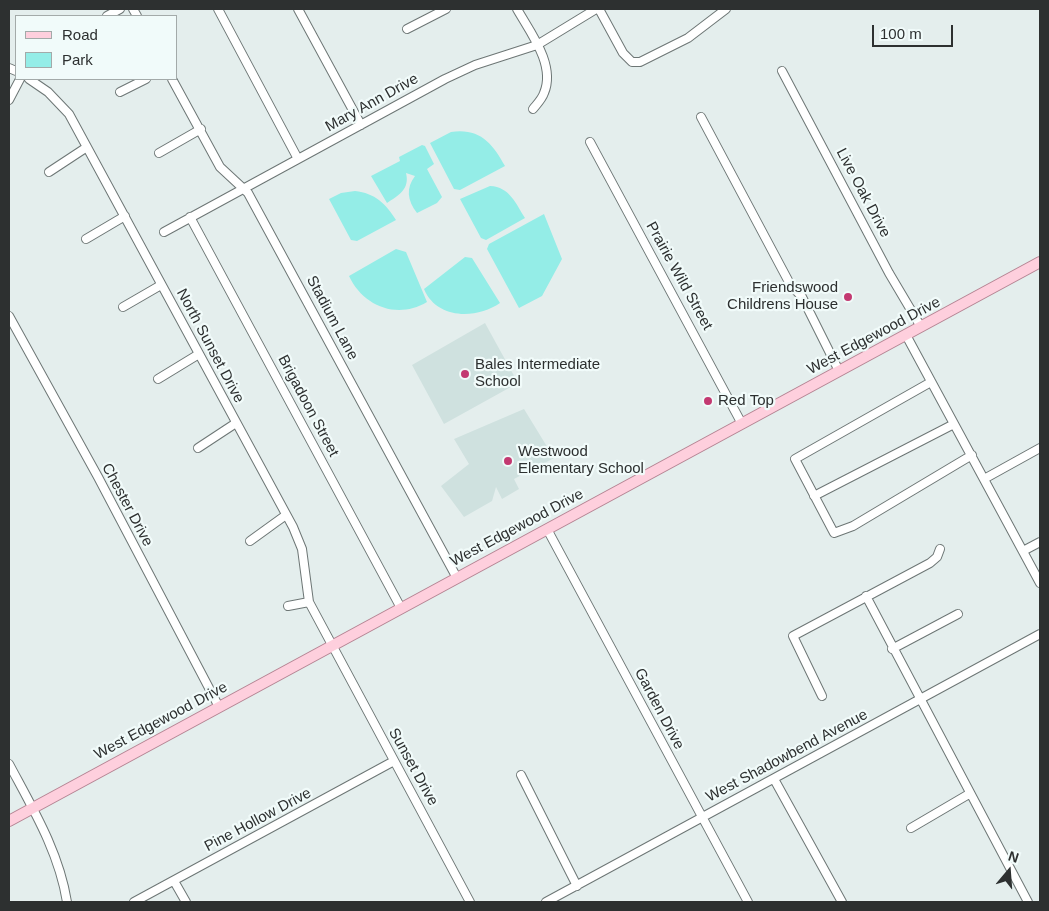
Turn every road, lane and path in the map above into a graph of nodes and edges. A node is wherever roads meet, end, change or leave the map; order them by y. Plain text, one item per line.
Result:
1 (120, 9) edge
2 (218, 9) edge
3 (298, 9) edge
4 (446, 9) edge
5 (517, 9) edge
6 (597, 9) edge
7 (726, 9) edge
8 (109, 15) edge
9 (407, 29) dead end
10 (537, 45) junction
11 (782, 71) dead end
12 (19, 80) edge
13 (30, 80) edge
14 (144, 80) edge
15 (173, 80) edge
16 (120, 92) dead end
17 (9, 100) edge
18 (533, 109) dead end
19 (701, 117) dead end
20 (362, 125) junction
21 (200, 129) junction
22 (590, 142) dead end
23 (87, 147) junction
24 (159, 154) dead end
25 (298, 159) junction
26 (48, 172) dead end
27 (243, 189) junction
28 (124, 216) junction
29 (190, 217) junction
30 (164, 232) dead end
31 (86, 239) dead end
32 (1040, 262) edge
33 (162, 285) junction
34 (123, 307) dead end
35 (9, 316) edge
36 (921, 327) junction
37 (906, 335) junction
38 (199, 354) junction
39 (839, 371) junction
40 (158, 379) dead end
41 (931, 382) junction
42 (236, 424) junction
43 (742, 424) junction
44 (954, 424) junction
45 (198, 448) dead end
46 (1040, 448) edge
47 (972, 455) junction
48 (984, 479) junction
49 (814, 496) junction
50 (286, 515) junction
51 (547, 529) junction
52 (250, 540) dead end
53 (1040, 542) edge
54 (940, 549) dead end
55 (1023, 551) junction
56 (457, 578) junction
57 (1040, 583) edge
58 (866, 596) junction
59 (309, 602) junction
60 (288, 606) dead end
61 (401, 608) junction
62 (958, 614) dead end
63 (1040, 634) edge
64 (332, 646) junction
65 (892, 649) junction
66 (822, 696) dead end
67 (919, 700) junction
68 (219, 707) junction
69 (394, 761) junction
70 (9, 764) edge
71 (521, 775) dead end
72 (774, 779) junction
73 (969, 794) junction
74 (32, 808) junction
75 (702, 818) junction
76 (9, 820) edge
77 (911, 828) dead end
78 (174, 881) junction
79 (577, 886) junction
80 (67, 902) edge
81 (134, 902) edge
82 (186, 902) edge
83 (470, 902) edge
84 (546, 902) edge
85 (748, 902) edge
86 (842, 902) edge
87 (1028, 902) edge

1 - 8 street
2 - 25 street
3 - 20 street
4 - 9 street
5 - 10 street
6 - 7 street
6 - 10 street, Mary Ann Drive
10 - 18 street
10 - 20 street, Mary Ann Drive
11 - 36 street, Live Oak Drive
12 - 17 street
13 - 23 street, North Sunset Drive
14 - 16 street
15 - 21 street, Stadium Lane
19 - 39 street
20 - 25 street, Mary Ann Drive
21 - 24 street
21 - 27 street, Stadium Lane
22 - 43 street, Prairie Wild Street
23 - 26 street
23 - 28 street, North Sunset Drive
25 - 27 street, Mary Ann Drive
27 - 29 street, Mary Ann Drive
27 - 56 street, Stadium Lane
28 - 31 street
28 - 33 street, North Sunset Drive
29 - 30 street, Mary Ann Drive
29 - 61 street, Brigadoon Street
32 - 36 main road, West Edgewood Drive
33 - 34 street
33 - 38 street, North Sunset Drive
35 - 68 street, Chester Drive
36 - 37 main road, West Edgewood Drive
37 - 39 main road, West Edgewood Drive
37 - 41 street
38 - 40 street
38 - 42 street, North Sunset Drive
39 - 43 main road, West Edgewood Drive
41 - 44 street
41 - 49 street
42 - 45 street
42 - 50 street, North Sunset Drive
43 - 51 main road, West Edgewood Drive
44 - 47 street
44 - 49 street
46 - 48 street
47 - 48 street
47 - 49 street
48 - 55 street
50 - 52 street
50 - 59 street, North Sunset Drive
51 - 56 main road, West Edgewood Drive
51 - 75 street, Garden Drive
53 - 55 street
54 - 58 street
55 - 57 street
56 - 61 main road, West Edgewood Drive
58 - 65 street
58 - 66 street
59 - 60 street
59 - 64 street, North Sunset Drive
61 - 64 main road, West Edgewood Drive
62 - 65 street
63 - 67 street, West Shadowbend Avenue
64 - 68 main road, West Edgewood Drive
64 - 69 street, Sunset Drive
65 - 67 street
67 - 72 street, West Shadowbend Avenue
67 - 73 street
68 - 74 main road, West Edgewood Drive
69 - 78 street, Pine Hollow Drive
69 - 83 street, Sunset Drive
70 - 74 street
71 - 79 street
72 - 75 street, West Shadowbend Avenue
72 - 86 street
73 - 77 street
73 - 87 street
74 - 76 main road, West Edgewood Drive
74 - 80 street
75 - 79 street, West Shadowbend Avenue
75 - 85 street, Garden Drive
78 - 81 street, Pine Hollow Drive
78 - 82 street
79 - 84 street, West Shadowbend Avenue

